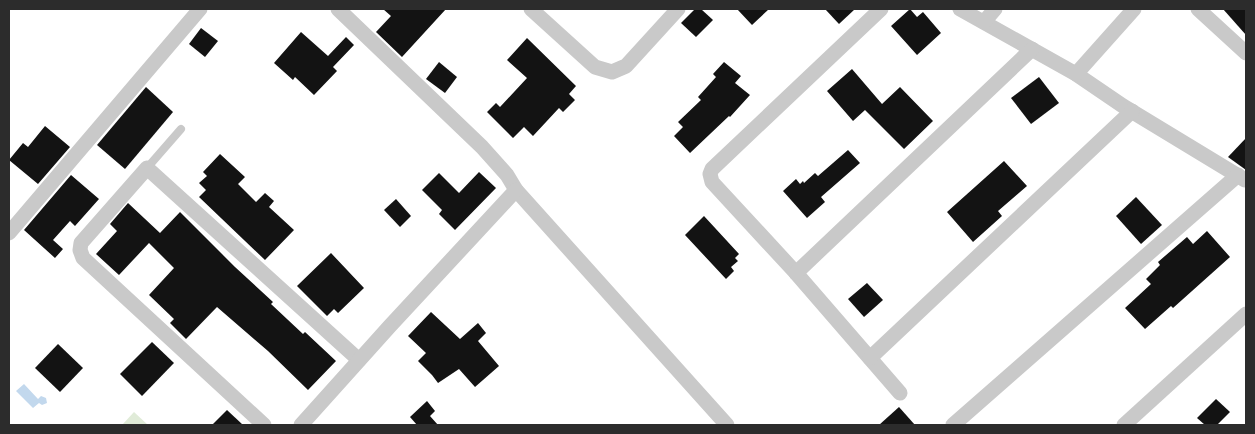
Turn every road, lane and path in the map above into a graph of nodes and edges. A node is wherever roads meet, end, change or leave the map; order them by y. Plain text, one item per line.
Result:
1 (200, 9) edge
2 (338, 9) edge
3 (531, 9) edge
4 (678, 9) edge
5 (881, 9) edge
6 (960, 9) edge
7 (995, 9) edge
8 (1134, 9) edge
9 (1198, 9) edge
10 (984, 22) junction
11 (1032, 49) junction
12 (1246, 54) edge
13 (1076, 74) junction
14 (1132, 111) junction
15 (181, 129) dead end
16 (147, 168) junction
17 (1242, 178) edge
18 (516, 190) junction
19 (9, 233) edge
20 (796, 274) junction
21 (1246, 314) edge
22 (870, 358) junction
23 (359, 360) junction
24 (900, 393) dead end
25 (264, 425) edge
26 (301, 425) edge
27 (727, 425) edge
28 (953, 425) edge
29 (1124, 425) edge

1 - 19 street
2 - 18 street
3 - 4 street
5 - 20 street
6 - 10 street
7 - 10 street
8 - 13 street
9 - 12 street
10 - 11 street
11 - 13 street
11 - 20 street
13 - 14 street
14 - 17 street
14 - 22 street
15 - 16 lane
16 - 23 street
16 - 25 street
17 - 28 street
18 - 23 street
18 - 27 street
20 - 22 street
21 - 29 street
22 - 24 street
23 - 26 street

